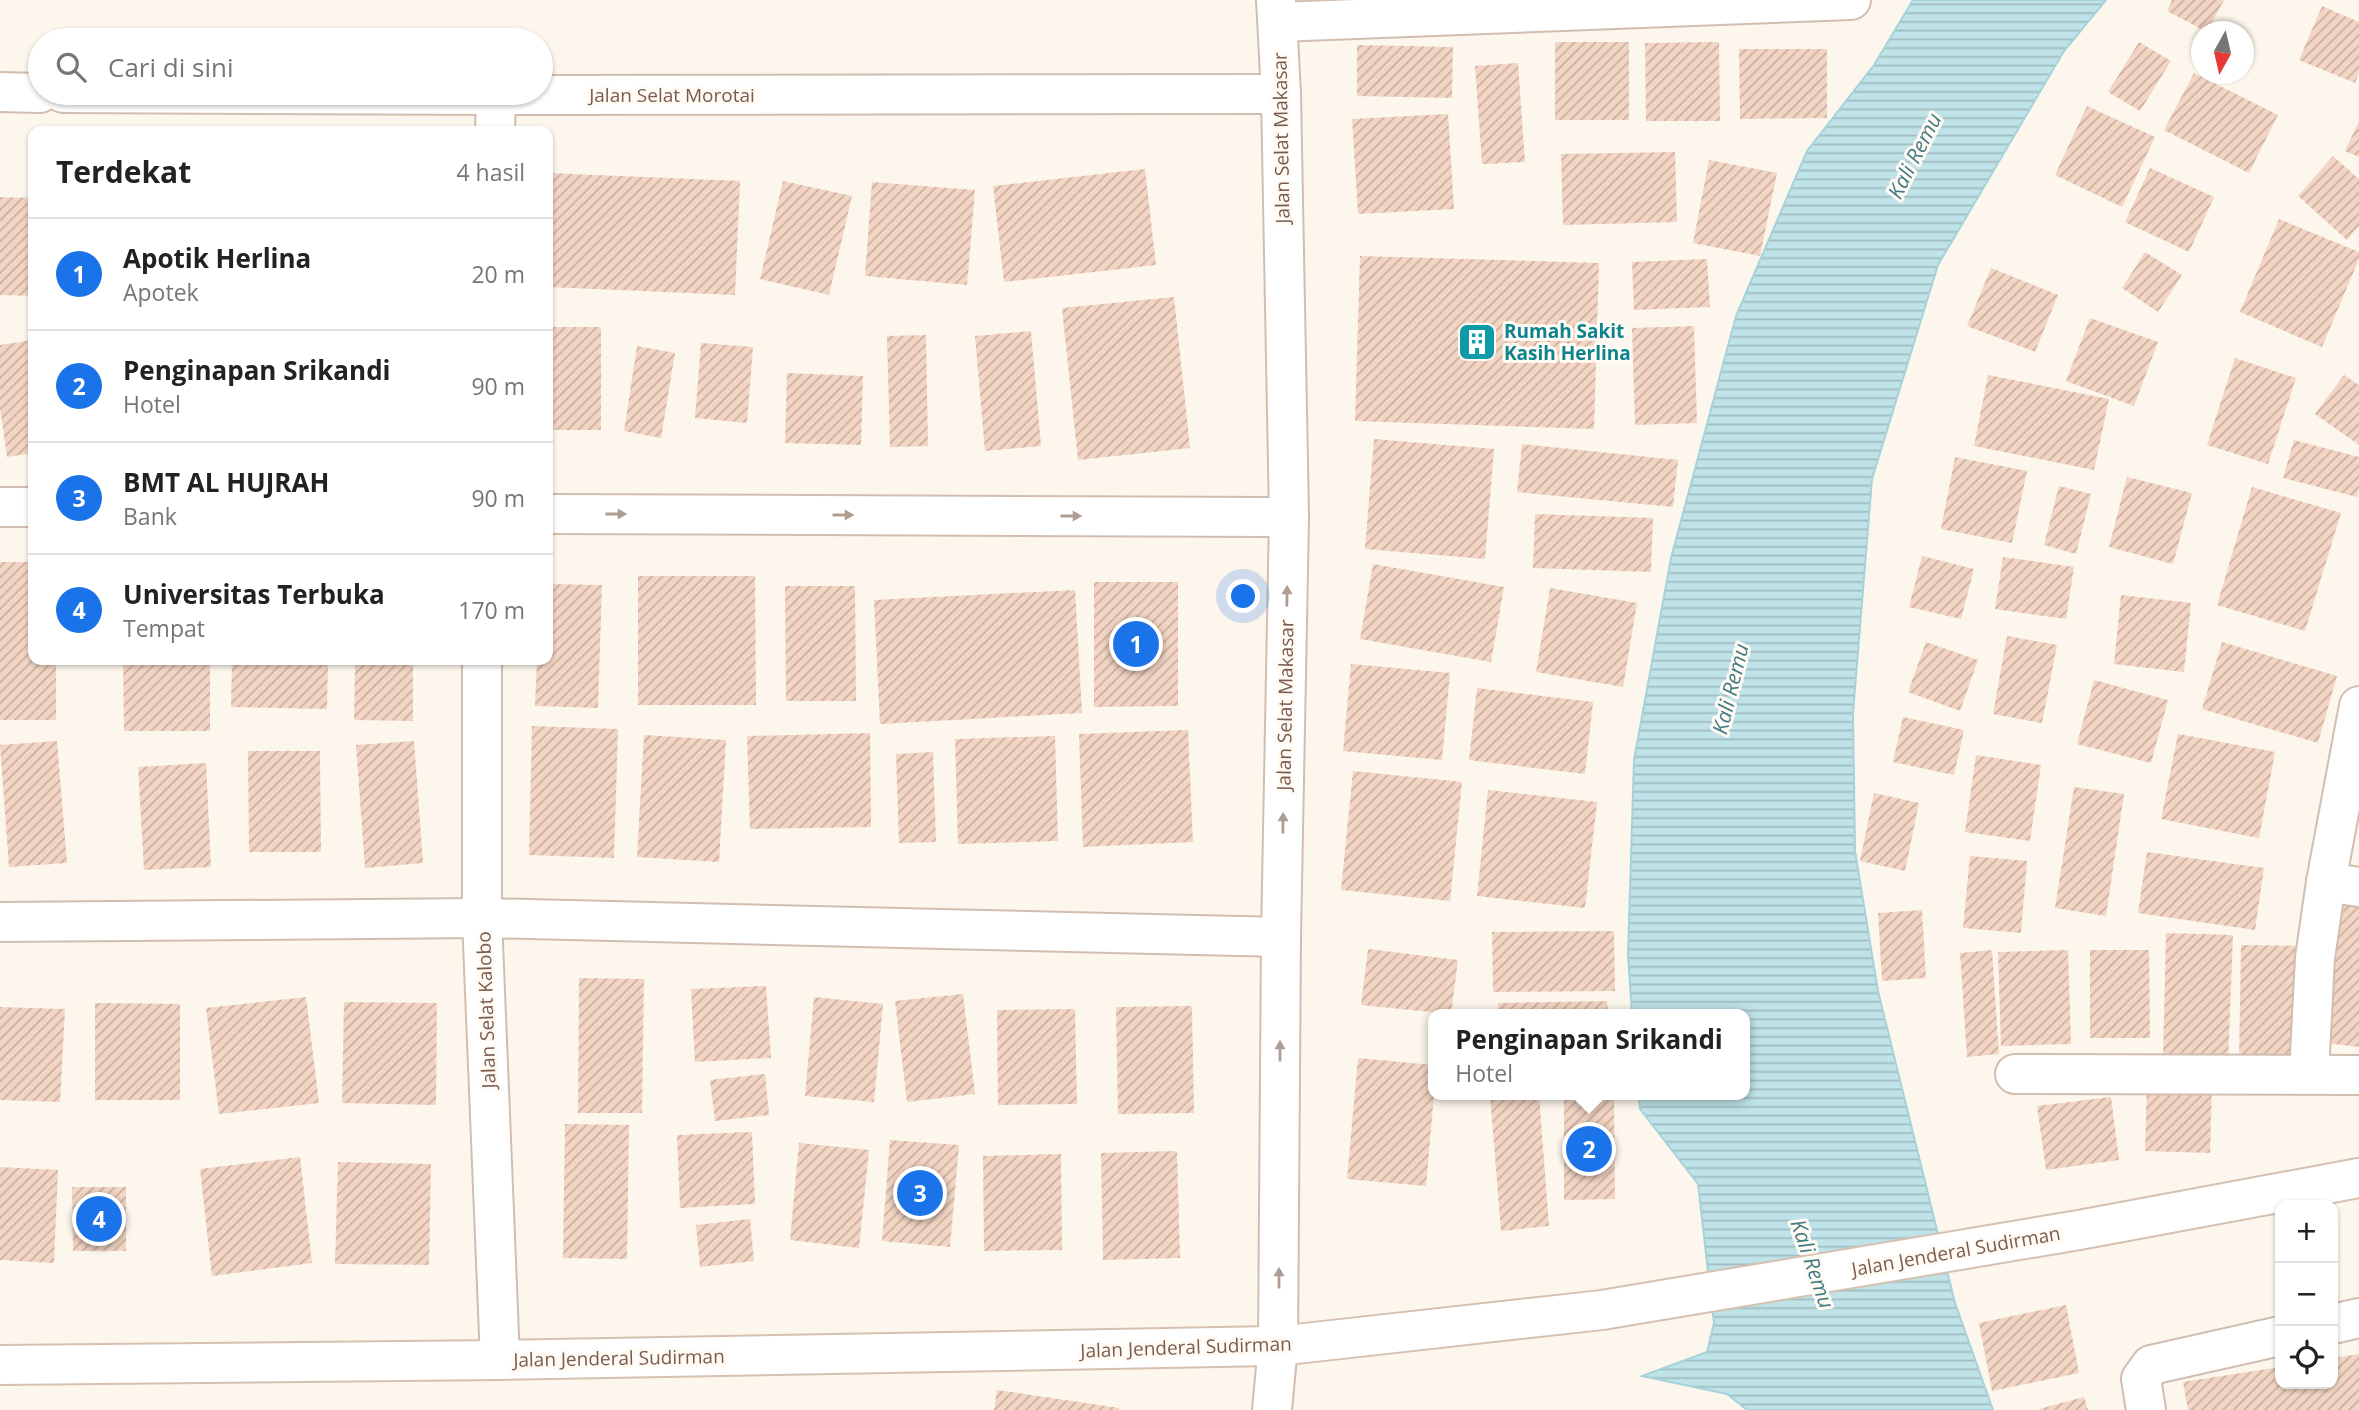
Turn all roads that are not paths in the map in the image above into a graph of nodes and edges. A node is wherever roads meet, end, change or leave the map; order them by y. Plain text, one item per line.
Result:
1 (1851, 0) edge
2 (1277, 11) edge
3 (0, 92) edge
4 (28, 93) edge
5 (1281, 94) junction
6 (323, 105) edge
7 (496, 113) edge
8 (0, 507) edge
9 (28, 507) edge
10 (553, 514) edge
11 (1289, 517) junction
12 (482, 665) edge
13 (2359, 706) edge
14 (2342, 884) edge
15 (482, 919) junction
16 (0, 922) edge
17 (1281, 937) junction
18 (2309, 1073) junction
19 (2015, 1074) dead end
20 (2359, 1075) edge
21 (2359, 1178) edge
22 (2359, 1318) edge
23 (2338, 1323) edge
24 (2275, 1337) edge
25 (1278, 1346) junction
26 (500, 1360) junction
27 (0, 1365) edge
28 (1272, 1410) edge
29 (2146, 1410) edge

1 - 2 street
2 - 5 street, Jalan Selat Makasar
3 - 4 street
5 - 7 street, Jalan Selat Morotai
5 - 11 street, Jalan Selat Makasar
6 - 7 street, Jalan Selat Morotai
8 - 9 street
10 -> 11 street
17 -> 11 street, Jalan Selat Makasar
12 - 15 street, Jalan Selat Kalobo
13 - 14 street
14 - 18 street
15 - 16 street
15 - 17 street
15 - 26 street, Jalan Selat Kalobo
25 -> 17 street, Jalan Selat Makasar
18 - 19 street
18 - 20 street
21 - 25 street, Jalan Jenderal Sudirman
22 - 23 street
24 - 29 street
25 - 26 street, Jalan Jenderal Sudirman
25 - 28 street, Jalan Selat Makasar
26 - 27 street, Jalan Jenderal Sudirman

